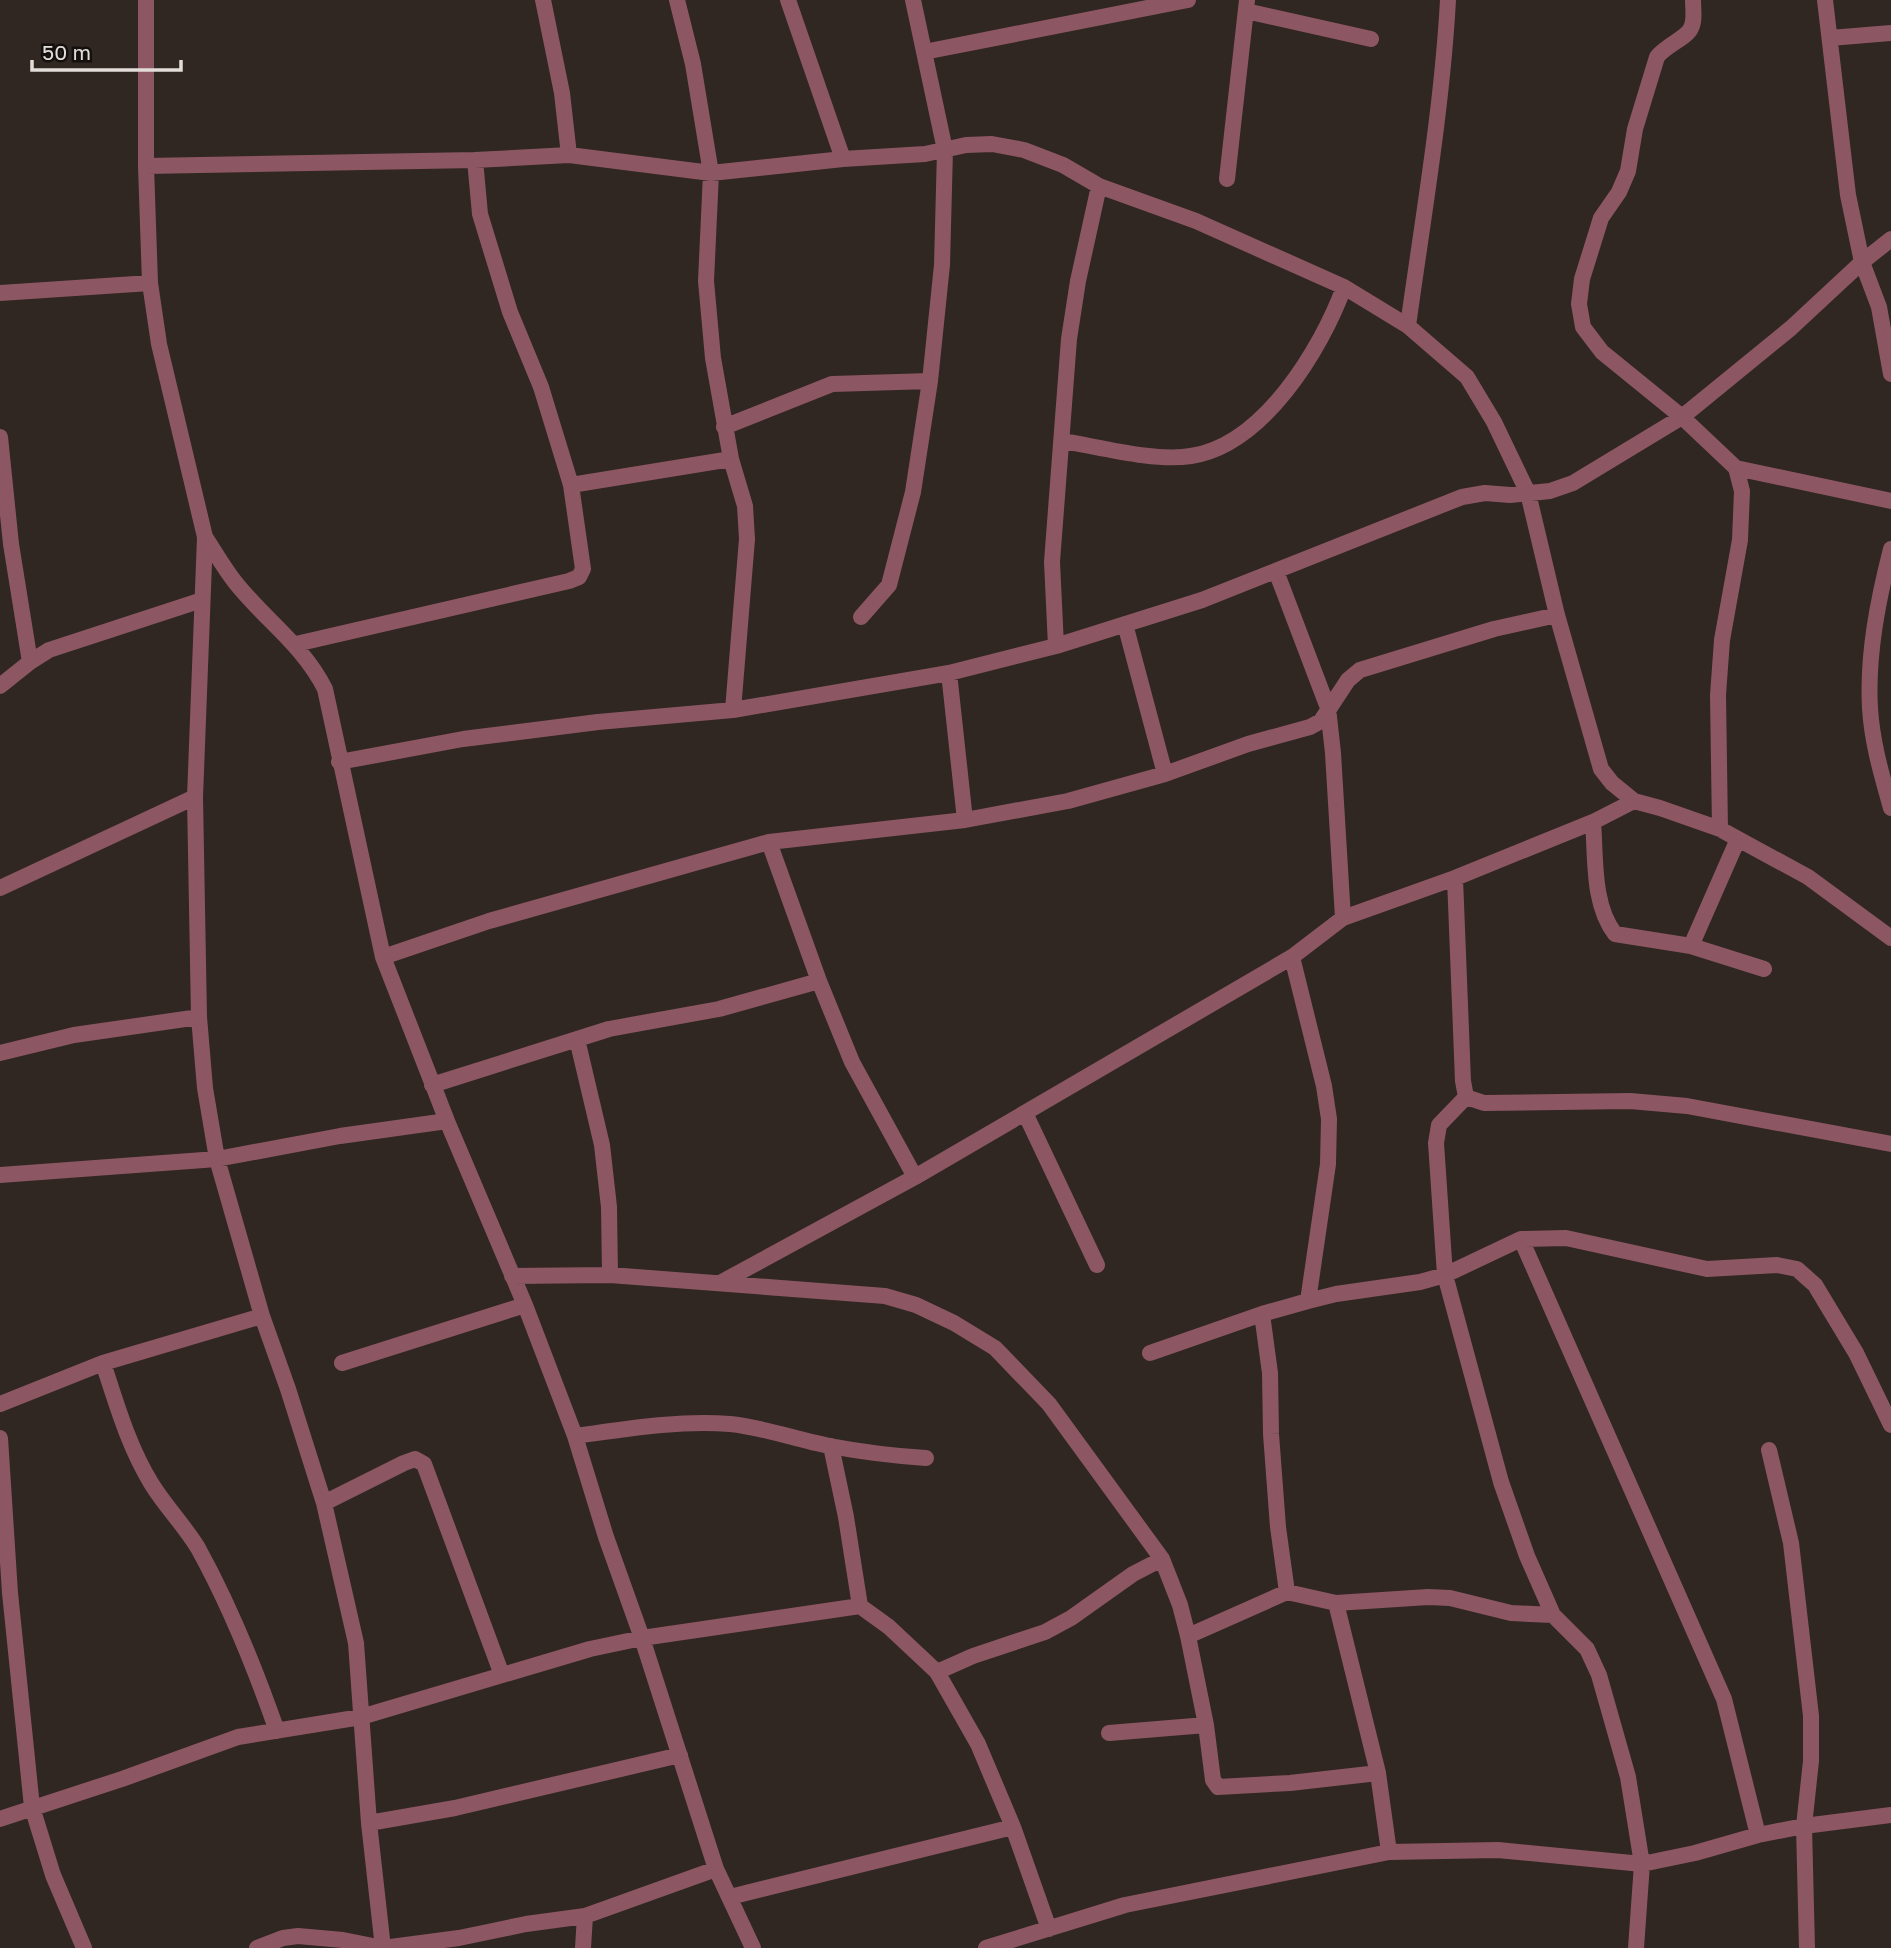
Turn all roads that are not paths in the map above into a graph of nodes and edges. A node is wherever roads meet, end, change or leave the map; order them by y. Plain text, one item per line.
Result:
1 (146, 0) edge
2 (543, 0) edge
3 (677, 0) edge
4 (788, 0) edge
5 (913, 0) edge
6 (1188, 0) edge
7 (1448, 0) edge
8 (1693, 0) edge
9 (1825, 0) edge
10 (1246, 6) edge
11 (1891, 33) edge
12 (1830, 38) junction
13 (1371, 39) dead end
14 (924, 51) junction
15 (946, 150) junction
16 (569, 155) junction
17 (843, 159) junction
18 (475, 160) junction
19 (146, 166) junction
20 (711, 173) junction
21 (1227, 179) dead end
22 (1099, 186) junction
23 (1891, 239) edge
24 (1862, 262) junction
25 (150, 283) junction
26 (1344, 287) junction
27 (0, 293) edge
28 (1408, 326) junction
29 (1891, 374) edge
30 (930, 381) junction
31 (1682, 417) junction
32 (724, 427) junction
33 (0, 437) edge
34 (1063, 440) junction
35 (730, 459) junction
36 (1736, 468) junction
37 (571, 485) junction
38 (1528, 493) junction
39 (1891, 501) edge
40 (205, 537) junction
41 (1891, 549) edge
42 (1276, 571) junction
43 (202, 600) junction
44 (1557, 615) junction
45 (861, 617) dead end
46 (1125, 624) junction
47 (296, 644) junction
48 (1056, 646) junction
49 (30, 662) junction
50 (949, 673) junction
51 (0, 686) edge
52 (1328, 708) junction
53 (733, 710) junction
54 (339, 762) junction
55 (1165, 774) junction
56 (195, 797) junction
57 (1634, 802) junction
58 (1891, 808) edge
59 (965, 820) junction
60 (1594, 822) junction
61 (1720, 830) junction
62 (1738, 839) junction
63 (768, 842) junction
64 (1455, 878) junction
65 (0, 888) edge
66 (1343, 918) junction
67 (1891, 938) edge
68 (1691, 946) junction
69 (383, 957) junction
70 (1292, 957) junction
71 (1764, 969) dead end
72 (819, 981) junction
73 (199, 1017) junction
74 (577, 1040) junction
75 (0, 1053) edge
76 (432, 1085) junction
77 (1466, 1097) junction
78 (1025, 1113) junction
79 (447, 1121) junction
80 (1891, 1144) edge
81 (217, 1159) junction
82 (0, 1175) edge
83 (915, 1177) junction
84 (1521, 1239) junction
85 (1097, 1265) dead end
86 (610, 1275) junction
87 (1445, 1275) junction
88 (512, 1276) junction
89 (719, 1284) junction
90 (1308, 1301) junction
91 (525, 1305) junction
92 (1262, 1314) junction
93 (262, 1316) junction
94 (1150, 1353) dead end
95 (103, 1363) junction
96 (342, 1363) dead end
97 (0, 1404) edge
98 (1891, 1425) edge
99 (575, 1436) junction
100 (0, 1438) edge
101 (831, 1446) junction
102 (1769, 1450) dead end
103 (926, 1458) dead end
104 (324, 1503) junction
105 (1162, 1559) junction
106 (1287, 1592) junction
107 (1336, 1603) junction
108 (860, 1606) junction
109 (1553, 1615) junction
110 (1188, 1636) junction
111 (642, 1638) junction
112 (937, 1672) junction
113 (502, 1675) junction
114 (361, 1717) junction
115 (1206, 1725) junction
116 (277, 1731) junction
117 (1109, 1732) dead end
118 (680, 1755) junction
119 (1378, 1773) junction
120 (32, 1807) junction
121 (1891, 1815) edge
122 (0, 1819) edge
123 (369, 1823) junction
124 (1013, 1826) junction
125 (1804, 1826) junction
126 (1758, 1835) junction
127 (1390, 1852) junction
128 (1642, 1864) junction
129 (716, 1869) junction
130 (730, 1897) junction
131 (584, 1916) junction
132 (1049, 1929) junction
133 (1008, 1945) edge
134 (83, 1948) edge
135 (257, 1948) edge
136 (383, 1948) edge
137 (583, 1948) edge
138 (753, 1948) edge
139 (986, 1948) edge
140 (1636, 1948) edge
141 (1807, 1948) edge

1 - 19 street
2 - 16 street
3 - 20 street
4 - 17 street
5 - 14 street
6 - 14 street
7 - 28 street
8 - 31 street
9 - 12 street
10 - 13 street
10 - 21 street
11 - 12 street
12 - 24 street
14 - 15 street
15 - 17 street
15 - 22 street
15 - 30 street
16 - 18 street
16 - 20 street
17 - 20 street
18 - 19 street
18 - 37 street
19 - 25 street
20 - 32 street
22 - 26 street
22 - 34 street
23 - 24 street
24 - 29 street
24 - 31 street
25 - 27 street
25 - 40 street
26 - 28 street
26 - 34 street
28 - 38 street
30 - 32 street
30 - 45 street
31 - 36 street
31 - 38 street
32 - 35 street
33 - 49 street
34 - 48 street
35 - 37 street
35 - 53 street
36 - 39 street
36 - 61 street
37 - 47 street
38 - 42 street
38 - 44 street
40 - 43 street
40 - 47 street
41 - 58 street
42 - 46 street
42 - 52 street
43 - 49 street
43 - 56 street
44 - 52 street
44 - 57 street
46 - 48 street
46 - 55 street
47 - 54 street
48 - 50 street
49 - 51 street
50 - 53 street
50 - 59 street
52 - 55 street
52 - 66 street
53 - 54 street
54 - 69 street
55 - 59 street
56 - 65 street
56 - 73 street
57 - 60 street
57 - 61 street
59 - 63 street
60 - 64 street
60 - 68 street
61 - 62 street
62 - 67 street
62 - 68 street
63 - 69 street
63 - 72 street
64 - 66 street
64 - 77 street
66 - 70 street
68 - 71 street
69 - 76 street
70 - 78 street
70 - 90 street
72 - 74 street
72 - 83 street
73 - 75 street
73 - 81 street
74 - 76 street
74 - 86 street
76 - 79 street
77 - 80 street
77 - 87 street
78 - 83 street
78 - 85 street
79 - 81 street
79 - 88 street
81 - 82 street
81 - 93 street
83 - 89 street
84 - 87 street
84 - 98 street
84 - 126 street
86 - 88 street
86 - 89 street
87 - 90 street
87 - 109 street
88 - 91 street
89 - 105 street
90 - 92 street
91 - 96 street
91 - 99 street
92 - 94 street
92 - 106 street
93 - 95 street
93 - 104 street
95 - 97 street
95 - 116 street
99 - 101 street
99 - 111 street
100 - 120 street
101 - 103 street
101 - 108 street
102 - 125 street
104 - 113 street
104 - 114 street
105 - 110 street
105 - 112 street
106 - 107 street
106 - 110 street
107 - 109 street
107 - 119 street
108 - 111 street
108 - 112 street
109 - 128 street
110 - 115 street
111 - 113 street
111 - 118 street
112 - 124 street
113 - 114 street
114 - 116 street
114 - 123 street
115 - 117 street
115 - 119 street
116 - 120 street
118 - 123 street
118 - 129 street
119 - 127 street
120 - 122 street
120 - 134 street
121 - 125 street
123 - 136 street
124 - 130 street
124 - 132 street
125 - 126 street
125 - 141 street
126 - 128 street
127 - 128 street
127 - 132 street
128 - 140 street
129 - 130 street
129 - 131 street
130 - 138 street
131 - 136 street
131 - 137 street
132 - 133 street
133 - 139 street
135 - 136 street

